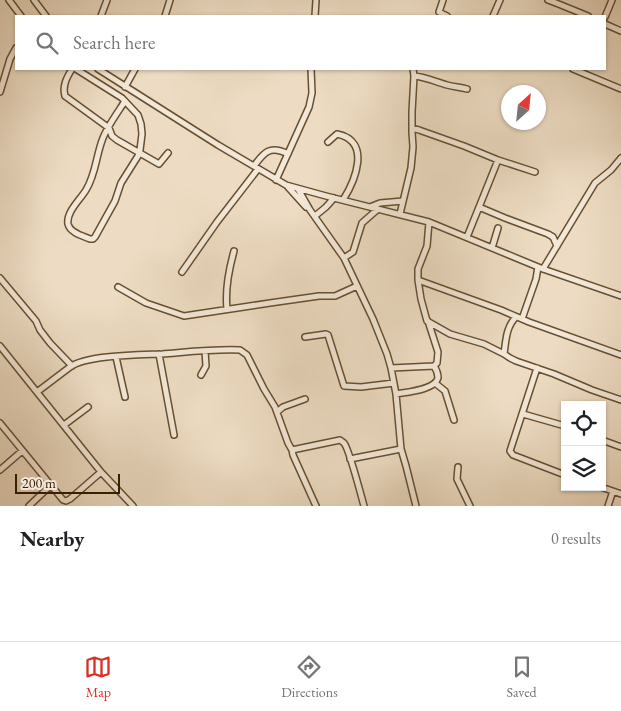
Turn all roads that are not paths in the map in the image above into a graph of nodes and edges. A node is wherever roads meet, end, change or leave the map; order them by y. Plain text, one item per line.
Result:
1 (9, 0) edge
2 (34, 0) edge
3 (107, 0) edge
4 (170, 0) edge
5 (316, 0) edge
6 (443, 0) edge
7 (500, 0) edge
8 (548, 0) edge
9 (612, 0) edge
10 (437, 14) edge
11 (20, 15) edge
12 (45, 15) edge
13 (100, 15) edge
14 (165, 15) edge
15 (315, 15) edge
16 (493, 15) edge
17 (586, 15) edge
18 (606, 15) edge
19 (606, 24) edge
20 (621, 31) edge
21 (15, 50) edge
22 (73, 70) edge
23 (76, 70) edge
24 (100, 70) edge
25 (134, 70) edge
26 (311, 70) edge
27 (414, 70) edge
28 (575, 70) edge
29 (414, 76) junction
30 (125, 87) junction
31 (467, 89) dead end
32 (621, 89) edge
33 (0, 92) edge
34 (125, 101) junction
35 (109, 128) junction
36 (412, 128) junction
37 (328, 142) dead end
38 (139, 152) junction
39 (168, 153) dead end
40 (288, 154) junction
41 (621, 158) edge
42 (498, 160) junction
43 (256, 168) junction
44 (535, 172) dead end
45 (276, 180) junction
46 (286, 185) junction
47 (298, 189) junction
48 (334, 198) junction
49 (343, 200) junction
50 (403, 201) junction
51 (370, 207) junction
52 (479, 207) junction
53 (378, 209) junction
54 (310, 210) junction
55 (400, 214) junction
56 (315, 216) junction
57 (429, 222) junction
58 (498, 228) dead end
59 (466, 237) junction
60 (557, 246) junction
61 (492, 248) junction
62 (234, 252) dead end
63 (344, 258) junction
64 (540, 268) junction
65 (182, 272) dead end
66 (0, 278) edge
67 (418, 280) junction
68 (357, 286) junction
69 (118, 287) dead end
70 (621, 296) edge
71 (227, 309) junction
72 (519, 318) junction
73 (427, 321) junction
74 (438, 328) junction
75 (305, 337) dead end
76 (434, 342) junction
77 (0, 346) edge
78 (205, 351) junction
79 (159, 354) junction
80 (504, 354) junction
81 (621, 355) edge
82 (116, 357) junction
83 (72, 366) junction
84 (434, 366) junction
85 (391, 368) junction
86 (537, 368) junction
87 (201, 375) dead end
88 (394, 383) junction
89 (435, 383) junction
90 (37, 392) junction
91 (396, 394) junction
92 (125, 397) dead end
93 (304, 400) dead end
94 (621, 400) edge
95 (88, 407) dead end
96 (278, 412) junction
97 (523, 414) junction
98 (454, 420) dead end
99 (0, 423) edge
100 (64, 425) junction
101 (561, 425) edge
102 (174, 435) dead end
103 (606, 441) edge
104 (621, 447) edge
105 (401, 449) junction
106 (292, 450) junction
107 (22, 451) junction
108 (350, 459) junction
109 (458, 467) dead end
110 (0, 470) edge
111 (101, 472) junction
112 (561, 473) edge
113 (50, 486) junction
114 (606, 489) edge
115 (613, 491) junction
116 (621, 494) edge
117 (29, 506) edge
118 (133, 506) edge
119 (316, 506) edge
120 (364, 506) edge
121 (416, 506) edge
122 (470, 506) edge
123 (608, 506) edge

1 - 11 street
2 - 12 street
3 - 13 street
4 - 14 street
5 - 15 street
6 - 10 street
7 - 16 street
8 - 17 street
9 - 18 street
19 - 20 street
21 - 33 street
22 - 35 street
23 - 34 street
24 - 30 street
25 - 30 street
26 - 40 street
27 - 29 street
28 - 32 street
29 - 31 street
29 - 36 street
30 - 43 street
34 - 35 street
34 - 38 street
35 - 38 street
35 - 38 street
36 - 42 street
36 - 50 street
37 - 49 street
38 - 39 street
40 - 43 street
40 - 45 street
41 - 60 street
42 - 44 street
42 - 52 street
43 - 45 street
43 - 65 street
45 - 46 street
46 - 47 street
46 - 54 street
47 - 48 street
47 - 54 street
48 - 49 street
48 - 56 street
49 - 51 street
50 - 51 street
50 - 55 street
51 - 53 street
52 - 59 street
52 - 60 street
53 - 55 street
53 - 63 street
54 - 56 street
55 - 57 street
56 - 63 street
57 - 59 street
57 - 67 street
58 - 61 street
59 - 61 street
60 - 64 street
61 - 64 street
62 - 71 street
63 - 68 street
64 - 70 street
64 - 72 street
66 - 83 street
67 - 72 street
67 - 73 street
68 - 71 street
68 - 85 street
69 - 71 street
72 - 80 street
72 - 81 street
73 - 74 street
73 - 76 street
74 - 76 street
74 - 80 street
75 - 88 street
76 - 84 street
77 - 90 street
78 - 79 street
78 - 87 street
78 - 96 street
79 - 82 street
79 - 102 street
80 - 86 street
82 - 83 street
82 - 92 street
83 - 90 street
84 - 85 street
84 - 89 street
85 - 88 street
86 - 94 street
86 - 97 street
88 - 91 street
89 - 91 street
89 - 98 street
90 - 100 street
91 - 105 street
93 - 96 street
95 - 100 street
96 - 106 street
97 - 101 street
97 - 112 street
99 - 107 street
100 - 111 street
103 - 104 street
105 - 108 street
105 - 121 street
106 - 108 street
106 - 119 street
107 - 110 street
107 - 113 street
108 - 120 street
109 - 122 street
111 - 113 street
111 - 118 street
113 - 117 street
114 - 115 street
115 - 116 street
115 - 123 street

